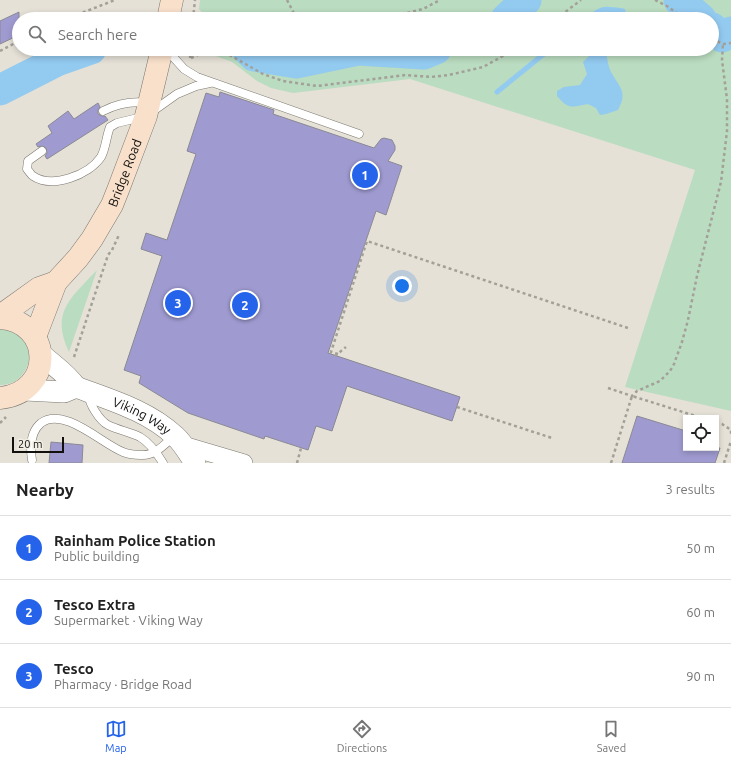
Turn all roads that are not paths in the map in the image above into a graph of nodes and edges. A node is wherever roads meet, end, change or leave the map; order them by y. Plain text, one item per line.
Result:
1 (160, 56) edge
2 (172, 56) edge
3 (210, 83) junction
4 (148, 109) junction
5 (103, 111) dead end
6 (359, 134) dead end
7 (42, 151) dead end
8 (56, 282) junction
9 (0, 317) edge
10 (38, 346) junction
11 (25, 390) junction
12 (82, 390) junction
13 (0, 398) edge
14 (179, 440) junction
15 (156, 451) junction
16 (32, 460) dead end
17 (163, 463) edge
18 (195, 463) edge
19 (244, 463) edge

1 - 4 main road, Bridge Road
2 - 3 lane
3 - 4 lane
3 - 6 lane
4 - 5 lane
4 - 7 lane
4 - 8 main road, Bridge Road
8 - 9 main road, Bridge Road
8 - 10 main road, Bridge Road
9 - 10 main road, Bridge Road
10 - 11 main road, Bridge Road
10 - 12 street
11 - 12 street
11 - 13 main road, Bridge Road
12 - 14 street, Viking Way
12 - 15 lane
14 - 15 lane
14 - 18 street, Viking Way
14 - 19 street
15 - 16 lane
15 - 17 lane

